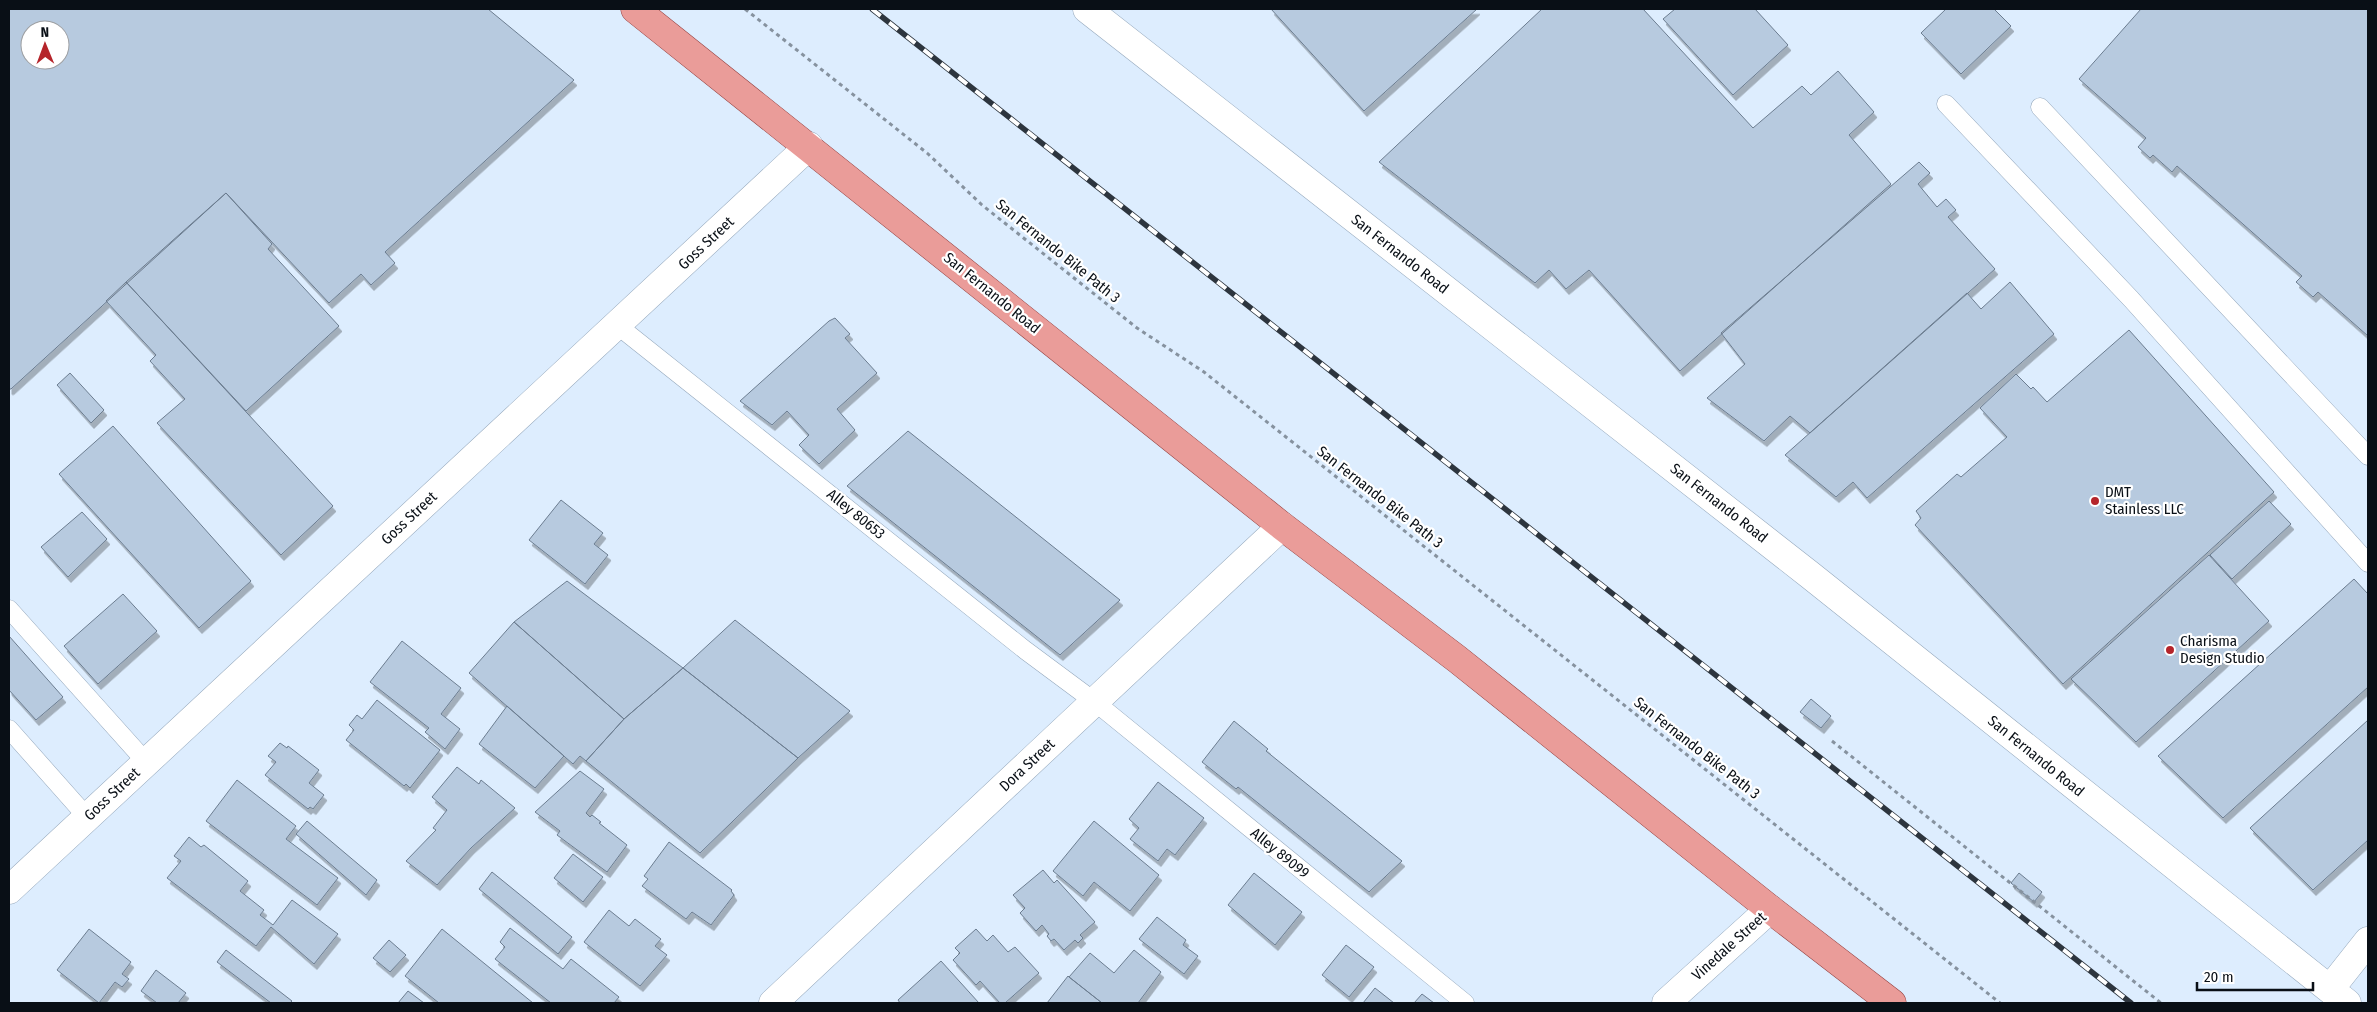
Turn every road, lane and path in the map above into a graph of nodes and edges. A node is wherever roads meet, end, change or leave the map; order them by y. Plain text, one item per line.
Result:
1 (635, 9) edge
2 (745, 9) edge
3 (1088, 9) edge
4 (1946, 104) dead end
5 (2040, 107) dead end
6 (809, 146) junction
7 (617, 325) junction
8 (2368, 456) edge
9 (1282, 526) junction
10 (2368, 563) edge
11 (9, 609) edge
12 (1095, 702) junction
13 (9, 730) edge
14 (1832, 741) dead end
15 (146, 762) junction
16 (87, 817) junction
17 (9, 890) edge
18 (1770, 910) junction
19 (2368, 941) edge
20 (2338, 996) edge
21 (773, 1003) edge
22 (1465, 1003) edge
23 (1666, 1003) edge
24 (1892, 1003) edge
25 (2000, 1003) edge
26 (2161, 1003) edge

1 - 6 main road, San Fernando Road
2 - 25 path, San Fernando Bike Path 3
3 - 20 street, San Fernando Road
4 - 10 lane
5 - 8 lane
6 - 7 street, Goss Street
6 - 9 main road, San Fernando Road
7 - 12 lane, Alley 80653
7 - 15 street, Goss Street
9 - 12 street, Dora Street
9 - 18 main road, San Fernando Road
11 - 15 lane
12 - 21 street, Dora Street
12 - 22 lane, Alley 89099
13 - 16 lane
14 - 26 path
15 - 16 street, Goss Street
16 - 17 street, Goss Street
18 - 23 street, Vinedale Street
18 - 24 main road, San Fernando Road
19 - 20 street

